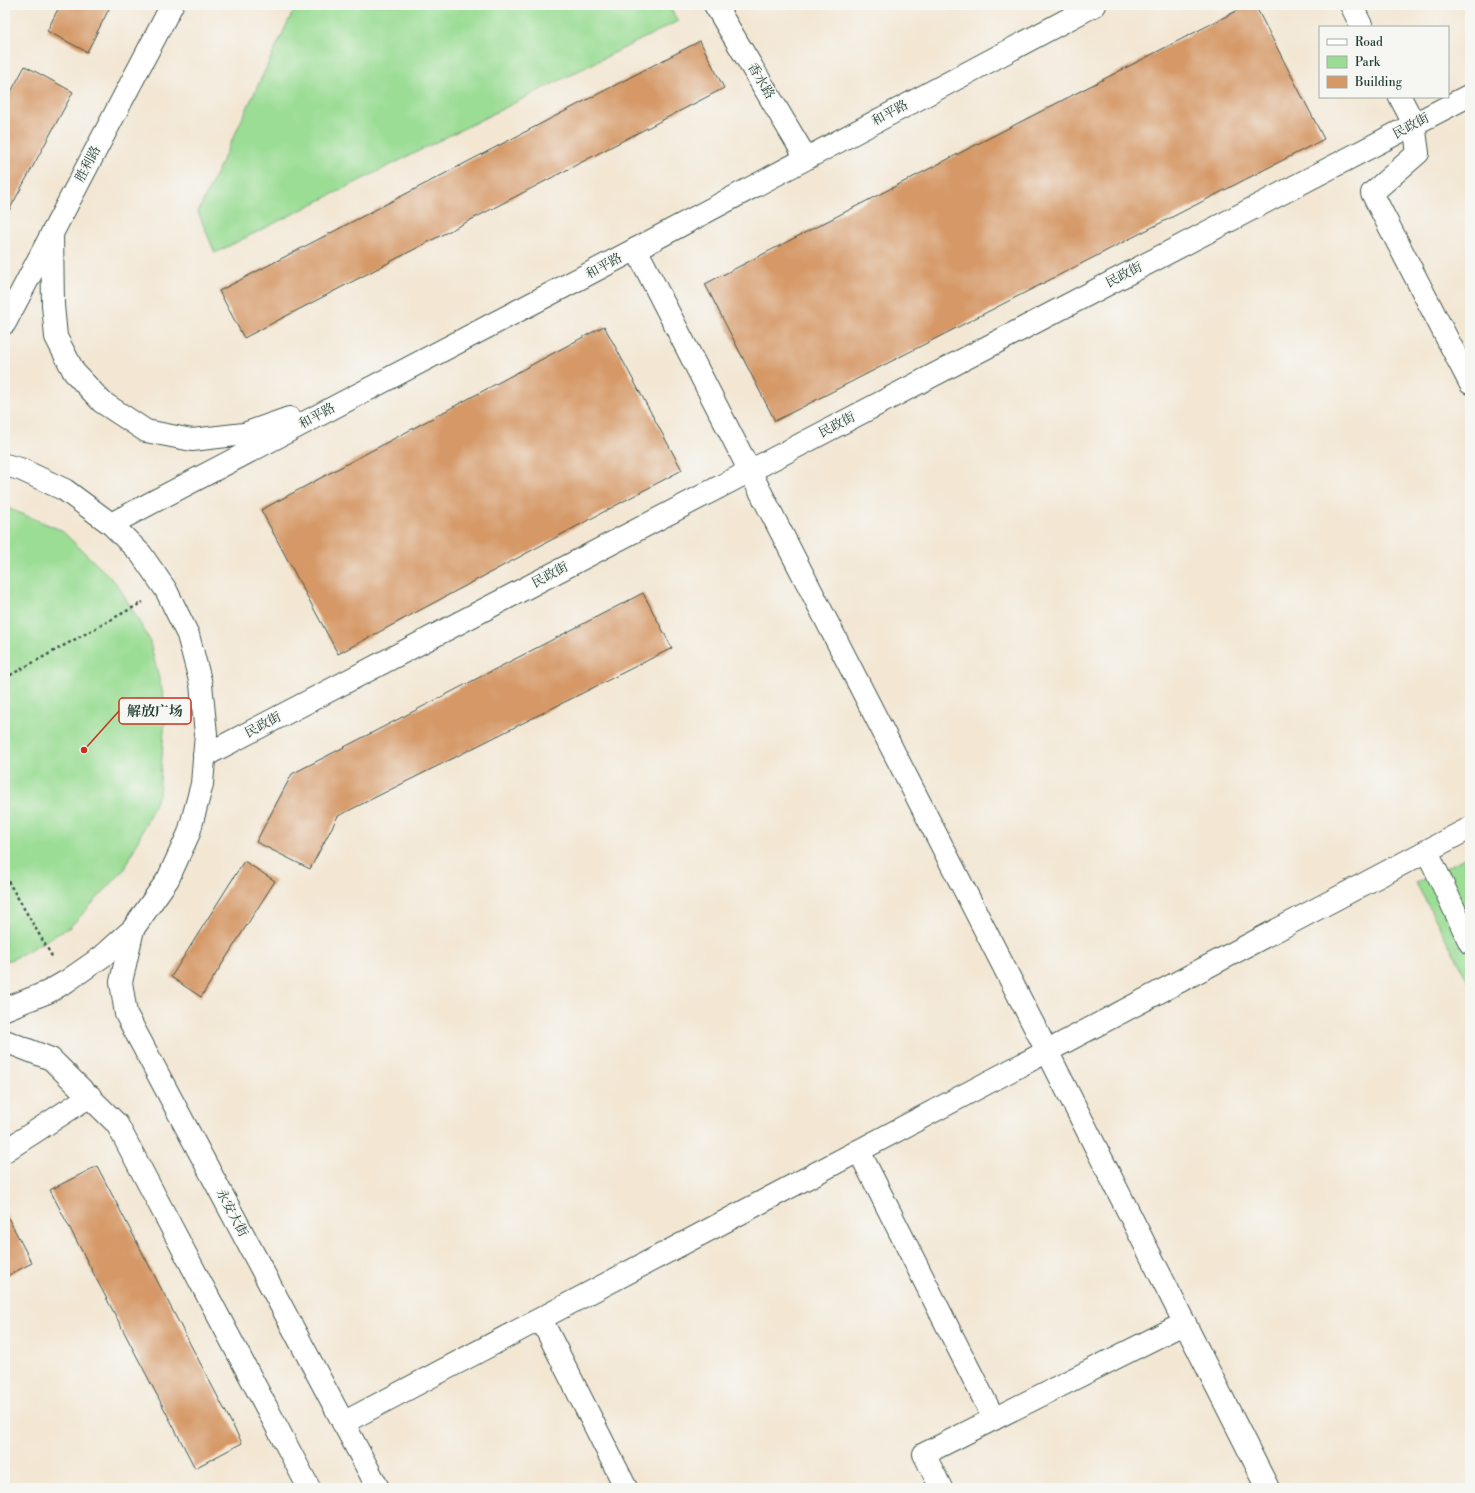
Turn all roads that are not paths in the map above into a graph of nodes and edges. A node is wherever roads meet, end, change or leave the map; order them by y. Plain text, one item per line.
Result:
1 (172, 5) edge
2 (715, 5) edge
3 (1095, 5) edge
4 (1350, 5) edge
5 (1361, 26) edge
6 (1470, 95) edge
7 (1401, 98) edge
8 (1414, 124) junction
9 (806, 158) junction
10 (52, 233) junction
11 (636, 249) junction
12 (5, 323) edge
13 (1470, 383) edge
14 (365, 391) junction
15 (5, 465) edge
16 (749, 470) junction
17 (111, 524) junction
18 (204, 756) junction
19 (1470, 828) edge
20 (1427, 851) junction
21 (133, 930) junction
22 (1470, 943) edge
23 (5, 1009) edge
24 (5, 1041) edge
25 (1047, 1052) junction
26 (90, 1096) junction
27 (5, 1151) edge
28 (859, 1151) junction
29 (541, 1319) junction
30 (1184, 1323) junction
31 (994, 1419) junction
32 (343, 1423) junction
33 (309, 1488) edge
34 (378, 1488) edge
35 (626, 1488) edge
36 (941, 1488) edge
37 (1268, 1488) edge

1 - 10 street, 胜利路
2 - 9 street, 香水路
3 - 9 street, 和平路
4 - 5 street
6 - 8 street, 民政街
7 - 8 street
8 - 13 street
8 - 16 street, 民政街
9 - 11 street, 和平路
10 - 12 street, 胜利路
10 - 14 street
11 - 14 street, 和平路
11 - 16 street
14 - 17 street, 和平路
15 - 17 street
16 - 18 street, 民政街
16 - 25 street
17 - 18 street
18 - 21 street
19 - 20 street
20 - 22 street
20 - 25 street
21 - 23 street
21 - 32 street, 永安大街
24 - 26 street
25 - 28 street
25 - 30 street
26 - 27 street
26 - 33 street
28 - 29 street
28 - 31 street
29 - 32 street
29 - 35 street
30 - 31 street
30 - 37 street
31 - 36 street
32 - 34 street, 永安大街

